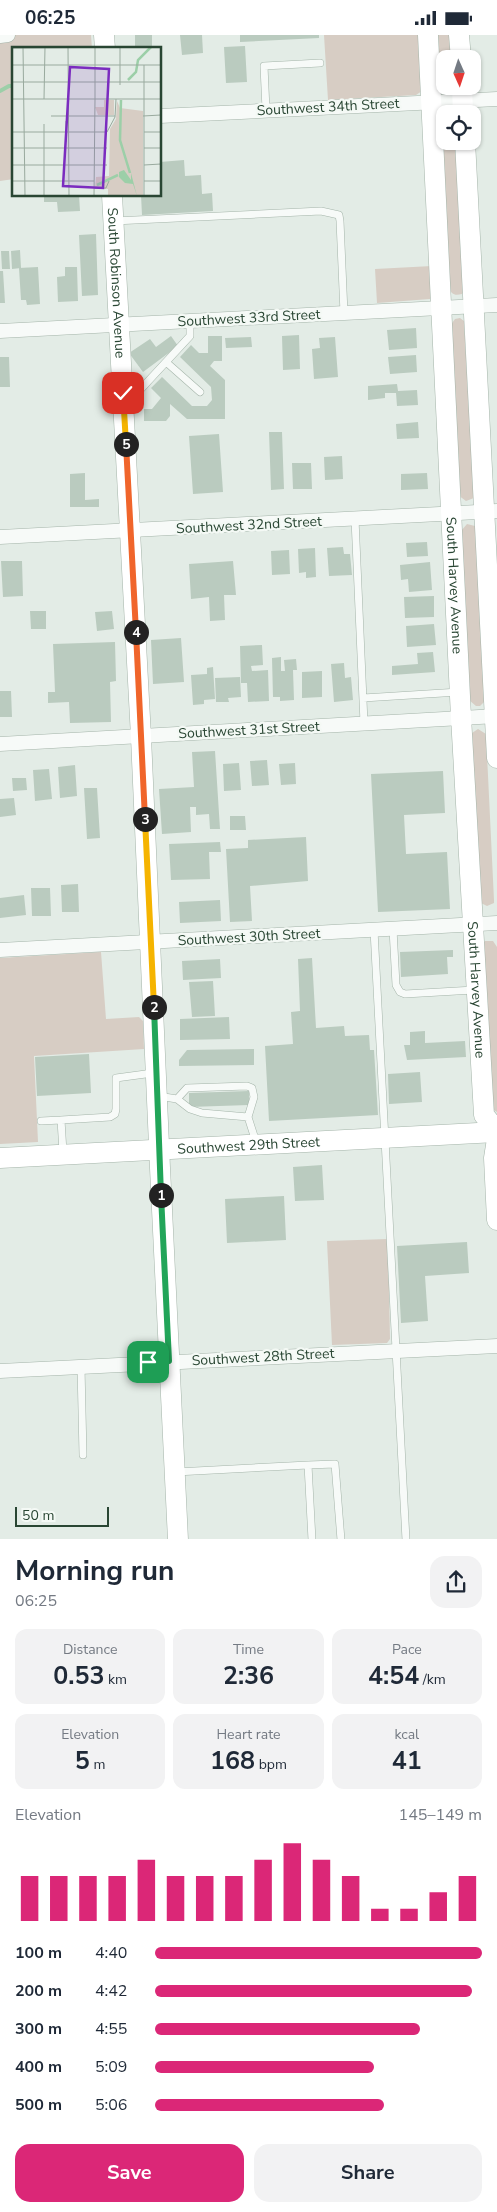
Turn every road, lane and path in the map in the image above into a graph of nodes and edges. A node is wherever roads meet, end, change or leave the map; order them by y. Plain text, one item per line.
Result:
1 (8, 35) edge
2 (428, 35) edge
3 (459, 35) edge
4 (0, 36) edge
5 (460, 50) edge
6 (320, 63) dead end
7 (497, 99) edge
8 (463, 100) edge
9 (431, 102) junction
10 (266, 111) junction
11 (161, 116) edge
12 (465, 150) edge
13 (112, 196) edge
14 (114, 221) junction
15 (497, 305) edge
16 (474, 306) junction
17 (442, 307) junction
18 (344, 313) junction
19 (190, 321) junction
20 (119, 325) junction
21 (0, 331) edge
22 (166, 362) junction
23 (200, 392) dead end
24 (123, 393) junction
25 (490, 511) edge
26 (452, 513) junction
27 (355, 519) junction
28 (130, 530) junction
29 (0, 537) edge
30 (460, 692) junction
31 (363, 698) junction
32 (461, 717) junction
33 (496, 717) edge
34 (364, 723) junction
35 (141, 737) junction
36 (0, 744) edge
37 (497, 758) edge
38 (497, 923) edge
39 (474, 925) junction
40 (393, 929) junction
41 (374, 930) junction
42 (151, 943) junction
43 (0, 950) edge
44 (477, 990) junction
45 (156, 1073) junction
46 (167, 1097) junction
47 (248, 1117) junction
48 (61, 1119) junction
49 (41, 1121) dead end
50 (497, 1131) edge
51 (386, 1138) junction
52 (497, 1139) edge
53 (257, 1145) junction
54 (160, 1150) junction
55 (63, 1155) junction
56 (0, 1159) edge
57 (497, 1220) edge
58 (497, 1345) edge
59 (396, 1351) junction
60 (169, 1361) junction
61 (81, 1366) junction
62 (0, 1371) edge
63 (83, 1455) dead end
64 (308, 1465) junction
65 (175, 1472) junction
66 (178, 1539) edge
67 (312, 1539) edge
68 (341, 1539) edge
69 (406, 1539) edge

1 - 4 street
2 - 9 street, South Harvey Avenue
3 - 5 street
6 - 10 lane
7 - 8 street, Southwest 34th Street
8 - 9 street, Southwest 34th Street
9 - 10 street, Southwest 34th Street
9 - 17 street, South Harvey Avenue
10 - 11 street, Southwest 34th Street
12 - 16 street
13 - 14 street, South Robinson Avenue
14 - 18 lane
14 - 20 street, South Robinson Avenue
15 - 16 street, Southwest 33rd Street
16 - 17 street, Southwest 33rd Street
16 - 25 street
17 - 18 street, Southwest 33rd Street
17 - 26 street, South Harvey Avenue
18 - 19 street, Southwest 33rd Street
19 - 20 street, Southwest 33rd Street
19 - 22 lane
20 - 21 street, Southwest 33rd Street
20 - 24 street, South Robinson Avenue
22 - 23 lane
22 - 24 lane
24 - 28 street, South Robinson Avenue
25 - 26 street, Southwest 32nd Street
25 - 33 street
26 - 27 street, Southwest 32nd Street
26 - 30 street, South Harvey Avenue
27 - 28 street, Southwest 32nd Street
27 - 31 lane
28 - 29 street, Southwest 32nd Street
28 - 35 street, South Robinson Avenue
30 - 31 lane
30 - 32 street, South Harvey Avenue
31 - 34 lane
32 - 33 street, Southwest 31st Street
32 - 34 street, Southwest 31st Street
32 - 39 street, South Harvey Avenue
33 - 37 street
34 - 35 street, Southwest 31st Street
35 - 36 street, Southwest 31st Street
35 - 42 street, South Robinson Avenue
38 - 39 street, Southwest 30th Street
39 - 40 street, Southwest 30th Street
39 - 44 street, South Harvey Avenue
40 - 41 street, Southwest 30th Street
40 - 44 lane
41 - 42 street, Southwest 30th Street
41 - 51 lane
42 - 43 street, Southwest 30th Street
42 - 45 street, South Robinson Avenue
44 - 50 street, South Harvey Avenue
45 - 46 street, South Robinson Avenue
45 - 48 lane
46 - 47 lane
46 - 47 lane
46 - 54 street, South Robinson Avenue
47 - 53 lane
48 - 49 lane
48 - 55 lane
50 - 51 street, Southwest 29th Street
51 - 53 street, Southwest 29th Street
51 - 59 lane
52 - 57 street
53 - 54 street, Southwest 29th Street
54 - 55 street, Southwest 29th Street
54 - 60 street, South Robinson Avenue
55 - 56 street, Southwest 29th Street
58 - 59 street, Southwest 28th Street
59 - 60 street, Southwest 28th Street
59 - 69 lane
60 - 61 street, Southwest 28th Street
60 - 65 street, South Robinson Avenue
61 - 62 street, Southwest 28th Street
61 - 63 lane
64 - 65 lane
64 - 67 lane
64 - 68 lane
65 - 66 street, South Robinson Avenue

